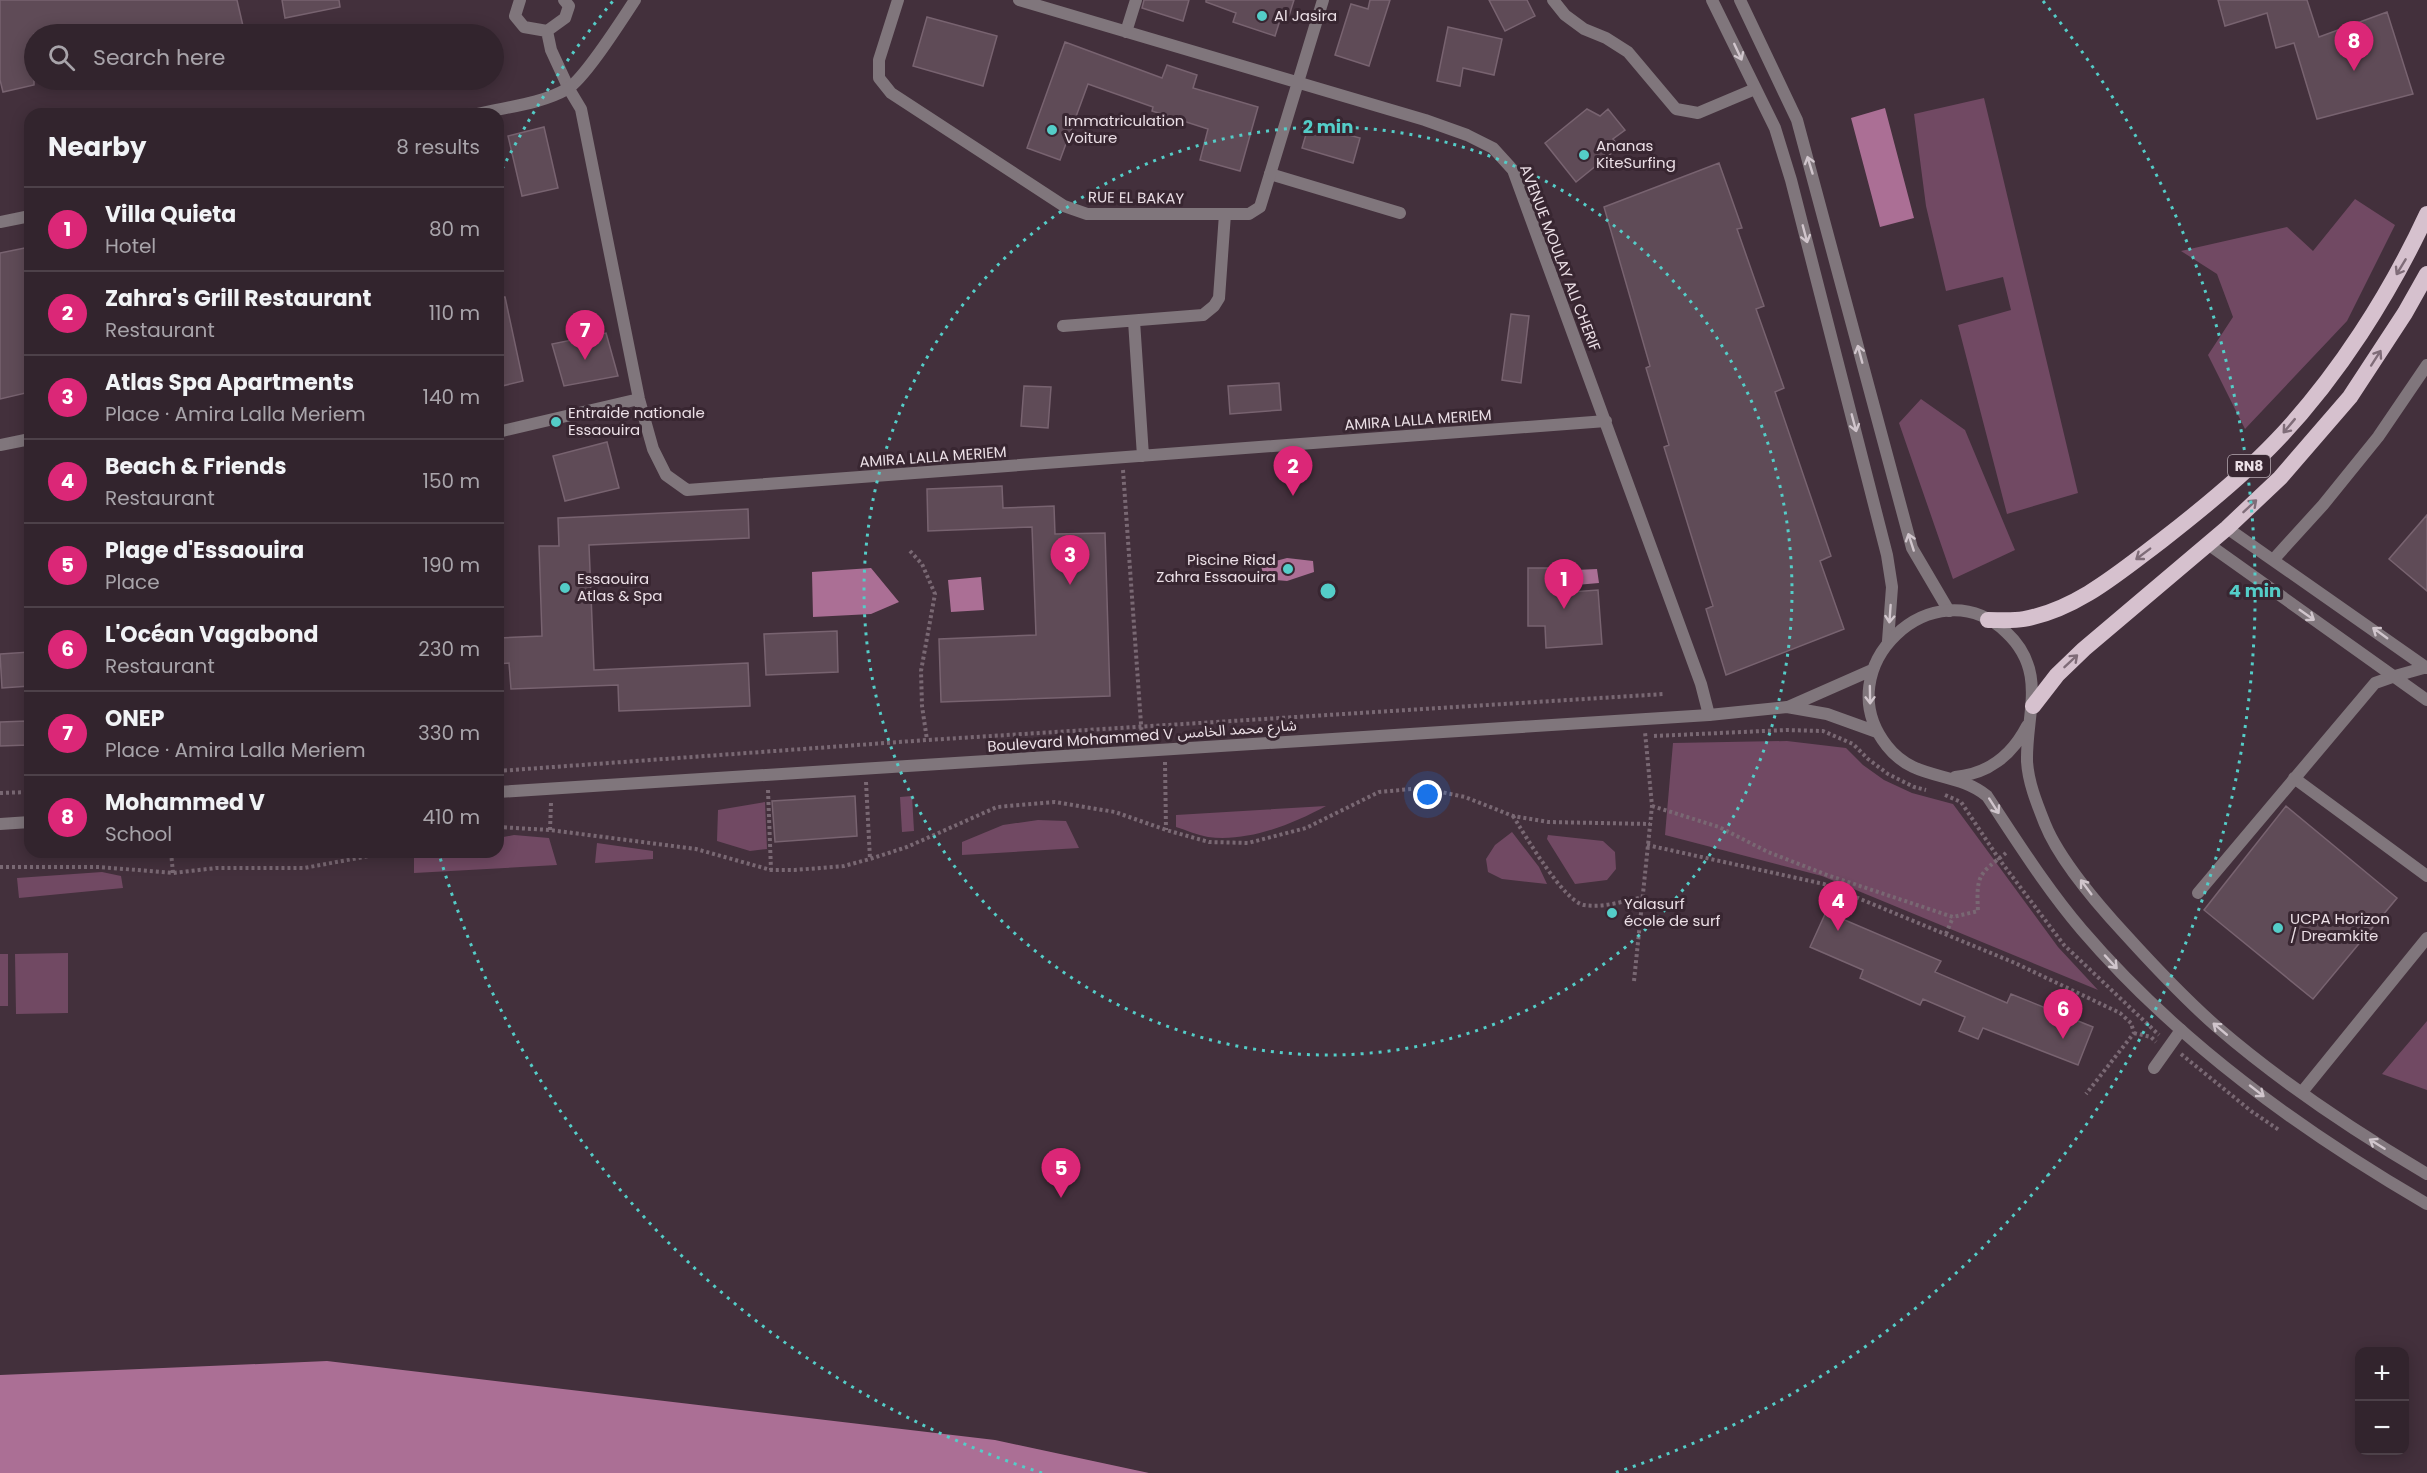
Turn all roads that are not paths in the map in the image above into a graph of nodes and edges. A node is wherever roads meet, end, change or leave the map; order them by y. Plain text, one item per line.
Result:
1 (520, 0) edge
2 (564, 0) edge
3 (635, 0) edge
4 (898, 0) edge
5 (1019, 0) edge
6 (1136, 0) edge
7 (1323, 0) edge
8 (1552, 0) edge
9 (1712, 0) edge
10 (1740, 0) edge
11 (547, 31) junction
12 (1126, 33) junction
13 (1297, 82) junction
14 (569, 89) junction
15 (1755, 89) junction
16 (503, 108) edge
17 (1270, 174) junction
18 (1400, 213) dead end
19 (1225, 214) junction
20 (2427, 214) edge
21 (24, 217) edge
22 (0, 222) edge
23 (2427, 274) edge
24 (1134, 321) junction
25 (1063, 326) dead end
26 (2427, 365) edge
27 (639, 399) junction
28 (1606, 421) junction
29 (504, 431) edge
30 (24, 440) edge
31 (0, 445) edge
32 (1143, 456) junction
33 (2227, 528) junction
34 (2208, 544) junction
35 (2273, 560) junction
36 (1949, 611) junction
37 (1988, 620) junction
38 (1888, 641) junction
39 (2427, 667) edge
40 (1872, 670) junction
41 (2395, 676) junction
42 (2427, 700) edge
43 (1787, 707) junction
44 (2031, 714) junction
45 (1709, 715) junction
46 (1878, 732) junction
47 (1946, 777) junction
48 (2294, 778) junction
49 (504, 792) edge
50 (24, 822) edge
51 (0, 824) edge
52 (2427, 876) edge
53 (2198, 893) dead end
54 (2427, 938) edge
55 (2181, 1030) junction
56 (2154, 1068) dead end
57 (2301, 1092) junction
58 (2427, 1174) edge
59 (2427, 1203) edge

1 - 11 street
2 - 11 street
3 - 14 street
4 - 19 street, RUE EL BAKAY
5 - 12 street, AVENUE MOULAY ALI CHERIF
6 - 12 street
7 - 13 street, RUE EL BAKAY
8 - 15 street
9 -> 15 street
36 -> 10 street
11 - 14 street, AMIRA LALLA MERIEM
12 - 13 street, AVENUE MOULAY ALI CHERIF
13 - 17 street, RUE EL BAKAY
13 - 28 street, AVENUE MOULAY ALI CHERIF
14 - 16 street
14 - 27 street, AMIRA LALLA MERIEM
15 -> 38 street
17 - 18 street
17 - 19 street, RUE EL BAKAY
19 - 24 street
20 -> 37 highway, RN8
21 - 22 street
33 -> 23 highway, RN8
24 - 25 street
24 - 32 street
26 - 35 street
27 - 29 street
27 - 32 street, AMIRA LALLA MERIEM
28 - 32 street, AMIRA LALLA MERIEM
28 - 45 street, AVENUE MOULAY ALI CHERIF
30 - 31 street
33 - 34 highway, RN8
33 - 35 street
34 -> 41 street
44 -> 34 highway, RN8
39 -> 35 street
36 - 37 street, RN8
36 - 38 street, RN8
37 - 44 street, RN8
38 - 40 street, RN8
39 - 41 street
40 - 43 street
40 -> 46 street, RN8
41 - 42 street
41 - 48 street
43 - 45 street, Boulevard Mohammed V شارع محمد الخامس
43 - 46 street
44 - 47 street, RN8
57 -> 44 street
45 - 49 street, Boulevard Mohammed V شارع محمد الخامس
46 - 47 street, RN8
47 -> 55 street
48 - 52 street
48 - 53 street
50 - 51 street
54 - 57 street
55 - 56 street
55 -> 59 street
58 -> 57 street

